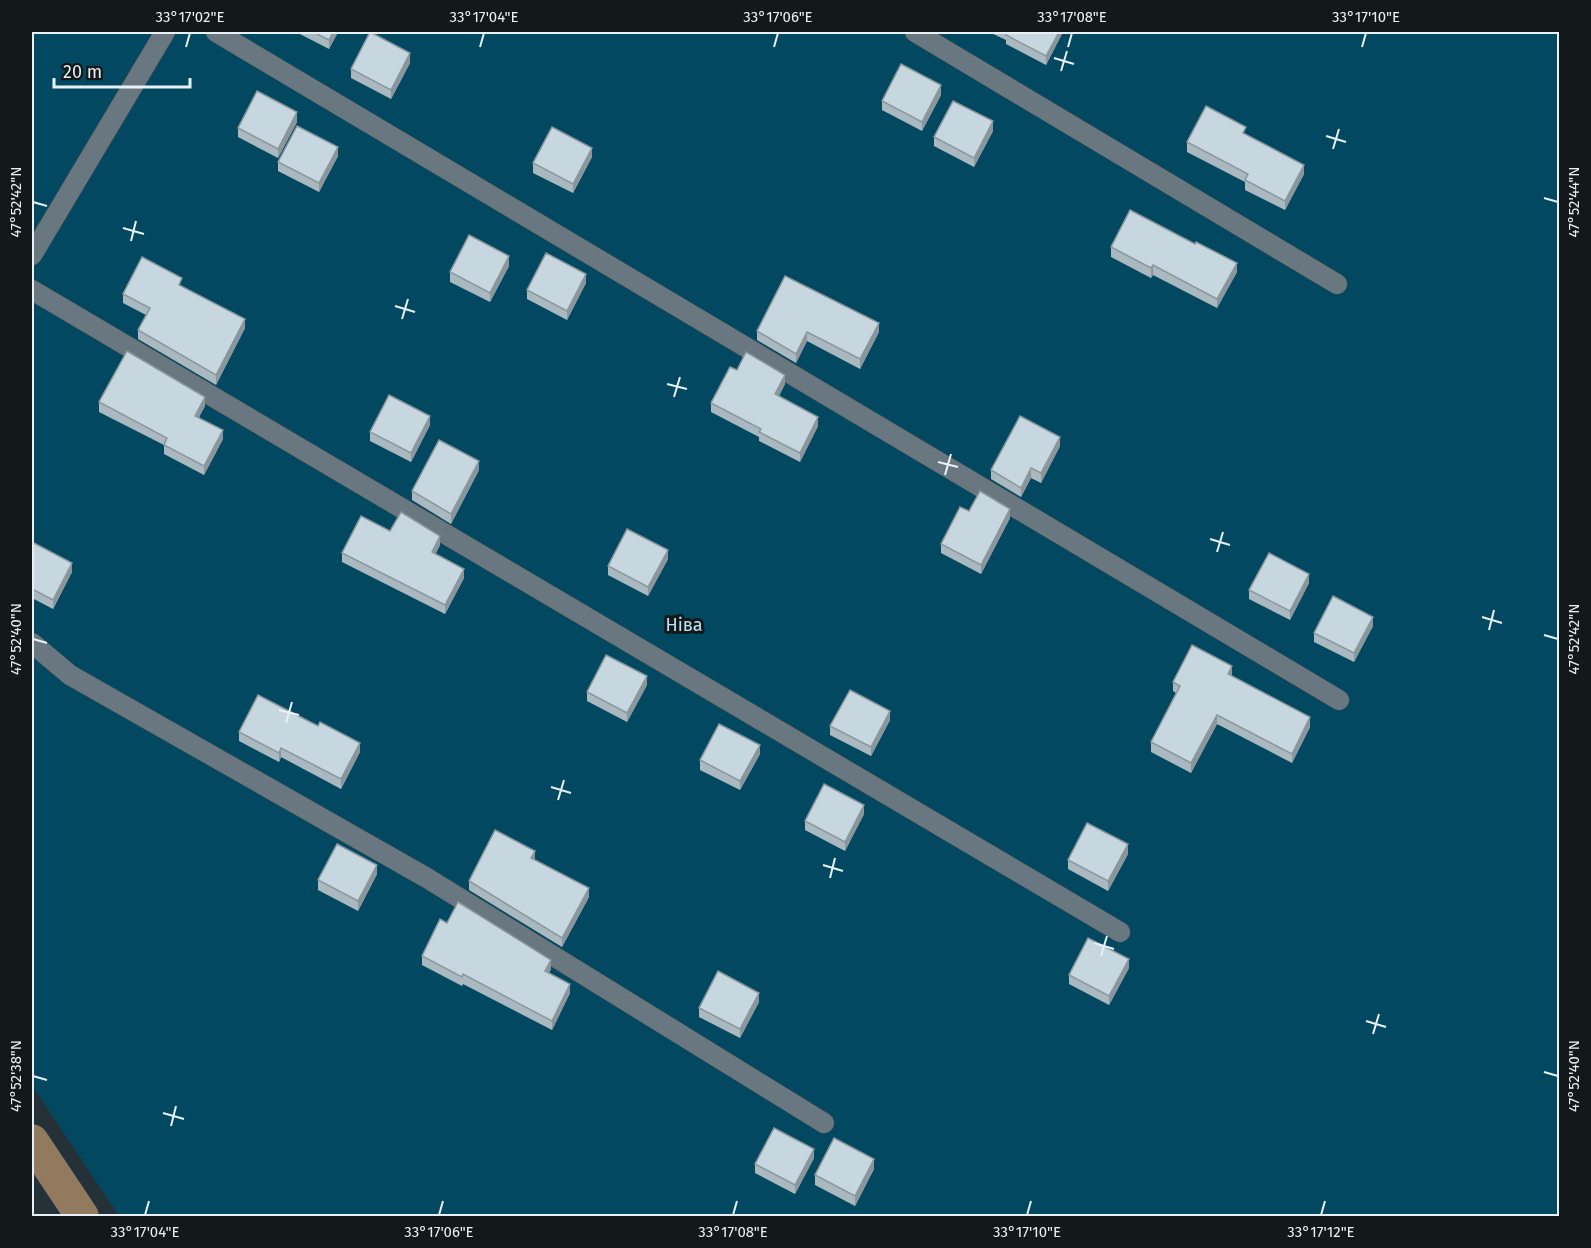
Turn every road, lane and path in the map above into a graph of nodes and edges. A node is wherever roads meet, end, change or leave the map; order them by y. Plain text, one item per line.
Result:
1 (165, 32) edge
2 (216, 32) edge
3 (915, 32) edge
4 (32, 255) edge
5 (1337, 284) dead end
6 (32, 290) edge
7 (32, 643) edge
8 (1339, 700) dead end
9 (1120, 932) dead end
10 (824, 1123) dead end
11 (32, 1141) edge
12 (82, 1216) edge

1 - 4 lane
2 - 8 lane
3 - 5 lane
6 - 9 lane
7 - 10 lane
11 - 12 main road

